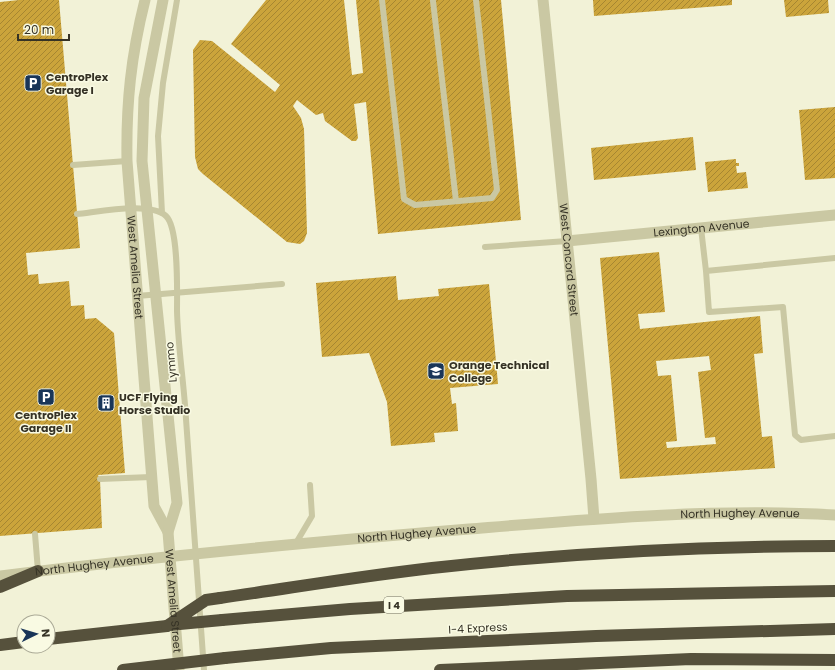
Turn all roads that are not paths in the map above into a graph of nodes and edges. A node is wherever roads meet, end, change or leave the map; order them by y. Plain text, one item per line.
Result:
1 (145, 0) edge
2 (163, 0) edge
3 (177, 0) edge
4 (382, 0) edge
5 (476, 0) edge
6 (542, 0) edge
7 (433, 1) edge
8 (127, 161) junction
9 (73, 165) dead end
10 (456, 201) junction
11 (147, 208) junction
12 (130, 210) junction
13 (162, 213) junction
14 (77, 214) dead end
15 (835, 215) edge
16 (701, 228) junction
17 (567, 241) junction
18 (486, 247) dead end
19 (835, 258) edge
20 (706, 271) junction
21 (282, 284) dead end
22 (177, 293) junction
23 (157, 294) junction
24 (137, 296) junction
25 (835, 436) edge
26 (151, 477) junction
27 (100, 479) dead end
28 (310, 485) dead end
29 (835, 515) edge
30 (594, 519) junction
31 (168, 532) junction
32 (35, 534) dead end
33 (296, 543) junction
34 (835, 546) edge
35 (194, 553) junction
36 (170, 555) junction
37 (38, 571) junction
38 (0, 576) edge
39 (0, 587) edge
40 (835, 591) edge
41 (167, 626) junction
42 (835, 629) edge
43 (56, 638) edge
44 (16, 643) edge
45 (0, 645) edge
46 (835, 660) edge
47 (123, 670) edge
48 (179, 670) edge
49 (204, 670) edge
50 (440, 670) edge

1 - 8 street, West Amelia Street
2 - 11 street, West Amelia Street
3 - 13 lane
4 - 10 lane
5 - 10 lane
6 - 17 street, West Concord Street
7 - 10 lane
8 - 9 lane
8 - 12 street, West Amelia Street
11 - 12 lane
11 - 13 lane
11 - 23 street, West Amelia Street
12 - 14 lane
12 - 24 street, West Amelia Street
13 - 22 lane, Lymmo
15 - 16 street, Lexington Avenue
16 - 17 street, Lexington Avenue
16 - 20 lane
17 - 18 lane
17 - 30 street, West Concord Street
19 - 20 lane
20 - 25 lane
21 - 22 lane
22 - 23 lane
22 - 35 lane, Lymmo
23 - 24 lane
23 - 31 street, West Amelia Street
24 - 26 street, West Amelia Street
26 - 27 lane
26 - 31 street, West Amelia Street
28 - 33 lane
29 - 30 street, North Hughey Avenue
30 - 33 street, North Hughey Avenue
31 - 36 street, West Amelia Street
32 - 37 lane
33 - 35 street, North Hughey Avenue
34 - 41 highway, bridge
35 - 36 street, North Hughey Avenue
35 - 49 lane, Lymmo
36 - 37 street, North Hughey Avenue
36 - 48 street, West Amelia Street
37 - 38 street, North Hughey Avenue
37 - 39 highway
40 - 41 highway, I 4, bridge
41 - 43 highway, I 4
42 - 47 highway, I-4 Express, bridge
44 - 45 highway
46 - 50 highway

